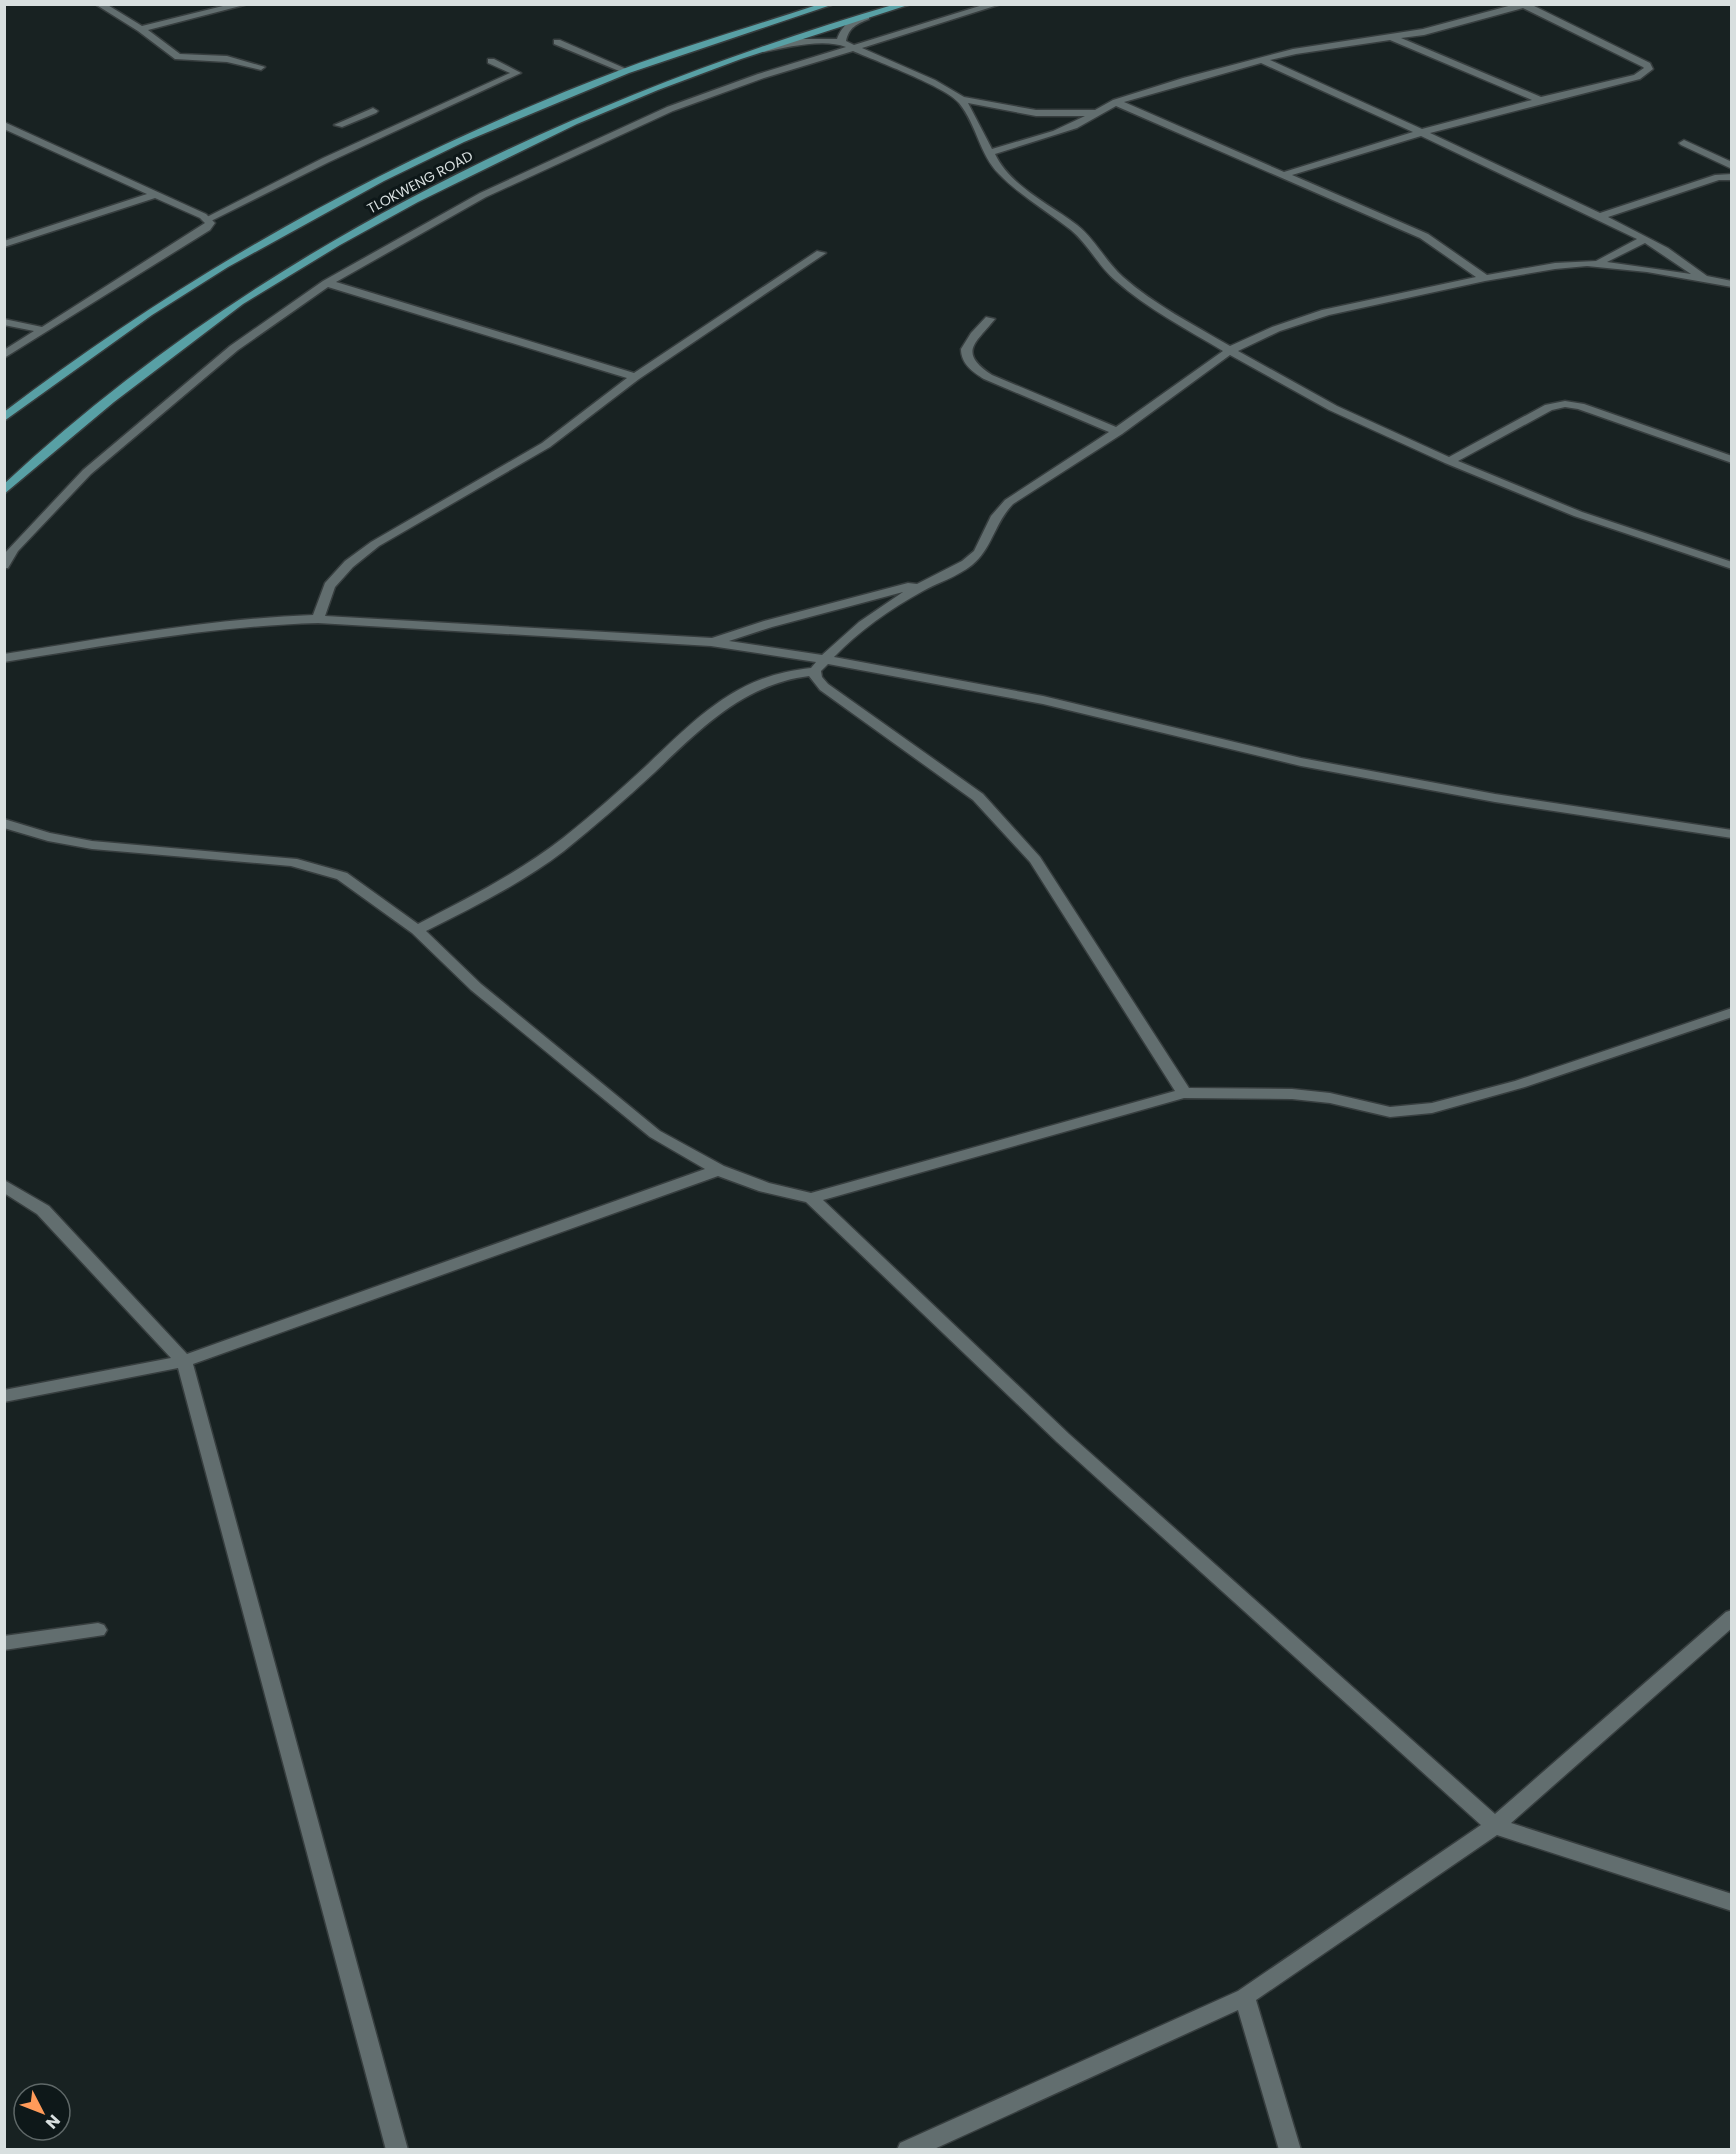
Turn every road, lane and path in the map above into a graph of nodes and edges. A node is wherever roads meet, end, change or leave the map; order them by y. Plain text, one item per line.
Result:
1 (99, 4) edge
2 (244, 4) edge
3 (830, 4) edge
4 (907, 4) edge
5 (997, 4) edge
6 (1523, 5) edge
7 (874, 14) junction
8 (141, 29) junction
9 (1390, 37) junction
10 (557, 42) dead end
11 (847, 45) junction
12 (757, 51) junction
13 (1262, 60) junction
14 (491, 61) dead end
15 (261, 67) dead end
16 (627, 71) junction
17 (961, 99) junction
18 (1538, 99) junction
19 (1116, 102) junction
20 (373, 111) dead end
21 (1094, 113) junction
22 (4, 125) edge
23 (339, 125) dead end
24 (1421, 131) junction
25 (1683, 142) dead end
26 (989, 153) junction
27 (1731, 166) edge
28 (1283, 175) junction
29 (1731, 177) edge
30 (156, 194) junction
31 (1599, 217) junction
32 (208, 219) junction
33 (1644, 240) junction
34 (4, 244) edge
35 (821, 253) dead end
36 (1597, 263) junction
37 (1702, 277) junction
38 (1485, 278) junction
39 (327, 283) junction
40 (1731, 284) edge
41 (990, 319) dead end
42 (4, 322) edge
43 (43, 330) junction
44 (1231, 350) junction
45 (4, 355) edge
46 (635, 377) junction
47 (4, 418) edge
48 (1118, 432) junction
49 (1731, 460) edge
50 (1449, 461) junction
51 (4, 491) edge
52 (4, 565) edge
53 (1731, 566) edge
54 (933, 580) junction
55 (318, 619) junction
56 (711, 642) junction
57 (4, 658) edge
58 (819, 665) junction
59 (4, 823) edge
60 (1731, 834) edge
61 (417, 930) junction
62 (1731, 1011) edge
63 (1184, 1093) junction
64 (718, 1170) junction
65 (4, 1185) edge
66 (811, 1198) junction
67 (184, 1361) junction
68 (4, 1396) edge
69 (1731, 1617) edge
70 (98, 1630) dead end
71 (4, 1643) edge
72 (1495, 1826) junction
73 (1731, 1904) edge
74 (1245, 1997) junction
75 (397, 2150) edge
76 (908, 2150) edge
77 (1290, 2150) edge

1 - 8 street
2 - 8 street
3 - 16 main road, TLOKWENG ROAD
4 - 7 main road, TLOKWENG ROAD
5 - 11 street
6 - 9 street
6 - 18 street
7 - 11 street
7 - 12 main road, TLOKWENG ROAD
8 - 15 street
9 - 13 street
9 - 18 street
10 - 16 street
11 - 12 street
11 - 17 street
11 - 39 street
12 - 51 main road, TLOKWENG ROAD
13 - 19 street
13 - 24 street
14 - 32 street
16 - 47 main road, TLOKWENG ROAD
17 - 21 street
17 - 26 street
18 - 24 street
19 - 21 street
19 - 28 street
20 - 23 street
21 - 26 street
22 - 30 street
24 - 28 street
24 - 31 street
25 - 27 street
26 - 44 street
28 - 38 street
29 - 31 street
30 - 32 street
30 - 34 street
31 - 33 street
32 - 43 street
33 - 36 street
33 - 37 street
35 - 46 street
36 - 37 street
36 - 38 street
37 - 40 street
38 - 44 street
39 - 46 street
39 - 52 street
41 - 48 street
42 - 43 street
43 - 45 street
44 - 48 street
44 - 50 street
46 - 55 street
48 - 54 street
49 - 50 street
50 - 53 street
54 - 56 street
54 - 58 street
55 - 56 street
55 - 57 street
56 - 58 street
58 - 60 street
58 - 61 street
58 - 63 street
59 - 61 street
61 - 64 street
62 - 63 street
63 - 66 street
64 - 66 street
64 - 67 street
65 - 67 street
66 - 72 street
67 - 68 street
67 - 75 street
69 - 72 street
70 - 71 street
72 - 73 street
72 - 74 street
74 - 76 street
74 - 77 street

